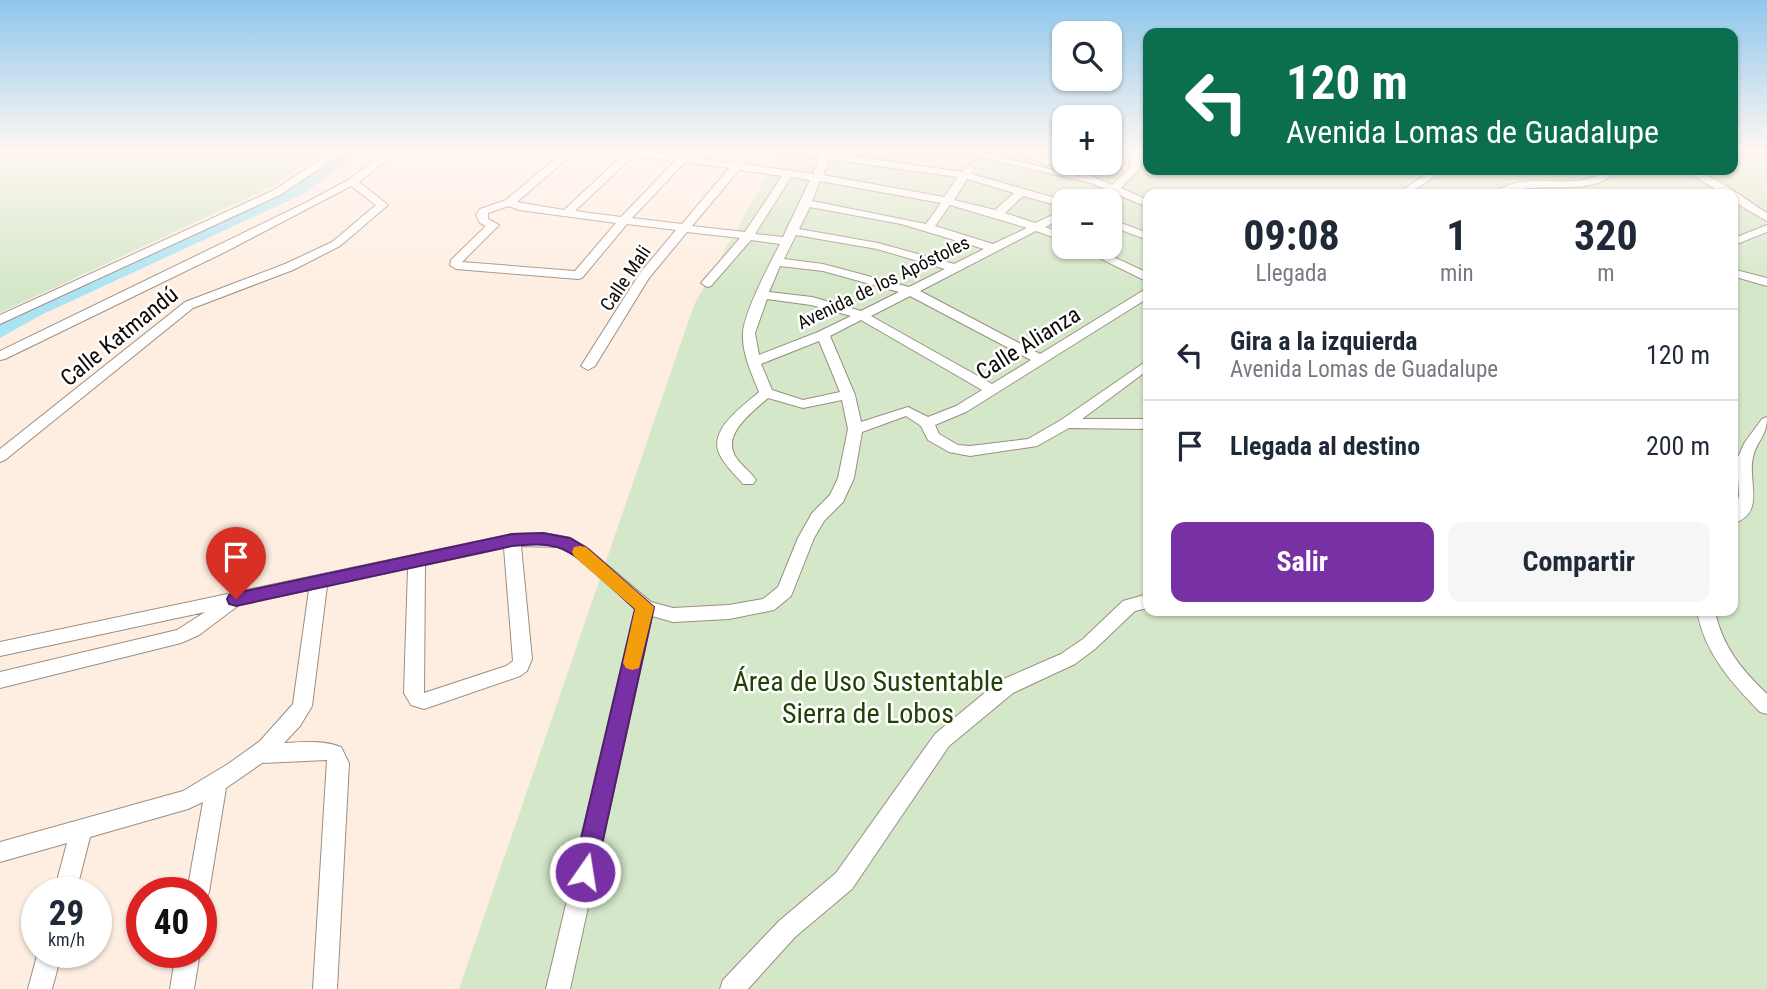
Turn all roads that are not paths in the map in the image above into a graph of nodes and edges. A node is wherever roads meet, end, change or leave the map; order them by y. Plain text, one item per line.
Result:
1 (269, 196) edge
2 (326, 196) edge
3 (371, 196) edge
4 (517, 196) edge
5 (584, 196) edge
6 (647, 196) edge
7 (711, 196) edge
8 (774, 196) edge
9 (809, 196) edge
10 (928, 196) edge
11 (951, 196) edge
12 (1017, 196) edge
13 (1738, 199) edge
14 (949, 200) junction
15 (510, 202) junction
16 (806, 203) junction
17 (567, 212) junction
18 (998, 214) junction
19 (1767, 218) edge
20 (1052, 219) edge
21 (624, 220) junction
22 (930, 226) junction
23 (1036, 226) junction
24 (1122, 226) edge
25 (683, 228) junction
26 (1767, 228) edge
27 (1052, 233) edge
28 (1143, 234) edge
29 (748, 236) junction
30 (789, 236) junction
31 (1738, 240) edge
32 (996, 248) junction
33 (1108, 259) edge
34 (777, 262) junction
35 (955, 268) junction
36 (1738, 274) edge
37 (1143, 276) edge
38 (99, 278) junction
39 (1767, 282) edge
40 (707, 283) dead end
41 (126, 291) junction
42 (911, 291) junction
43 (762, 295) junction
44 (1143, 296) edge
45 (861, 315) junction
46 (0, 320) edge
47 (823, 335) junction
48 (0, 356) edge
49 (1041, 360) junction
50 (754, 362) junction
51 (588, 366) dead end
52 (1143, 368) edge
53 (993, 390) junction
54 (766, 393) junction
55 (848, 395) junction
56 (1767, 422) edge
57 (1066, 423) junction
58 (927, 424) junction
59 (1143, 424) edge
60 (855, 429) junction
61 (0, 457) edge
62 (748, 480) dead end
63 (1738, 515) edge
64 (512, 540) junction
65 (417, 559) junction
66 (319, 582) junction
67 (236, 599) junction
68 (1143, 602) edge
69 (645, 607) junction
70 (1707, 616) edge
71 (0, 649) edge
72 (0, 680) edge
73 (1767, 706) edge
74 (257, 754) junction
75 (216, 785) junction
76 (81, 830) junction
77 (0, 852) edge
78 (69, 877) edge
79 (201, 877) edge
80 (46, 968) edge
81 (185, 968) edge
82 (40, 989) edge
83 (182, 989) edge
84 (325, 989) edge
85 (558, 989) edge
86 (732, 989) edge

1 - 38 street
2 - 41 street
3 - 61 street, Calle Katmandú
4 - 15 street
5 - 17 street
6 - 21 street
7 - 25 street, Calle Mali
8 - 29 street
9 - 16 street
10 - 14 street
11 - 14 street
12 - 18 street
13 - 19 street
14 - 18 street
14 - 22 street
15 - 17 street
15 - 21 street
16 - 22 street
16 - 30 street
17 - 21 street
18 - 23 street
20 - 23 street, Avenida de los Apóstoles
21 - 25 street
22 - 32 street
23 - 27 street
23 - 32 street, Avenida de los Apóstoles
24 - 28 street
25 - 29 street
25 - 51 street, Calle Mali
26 - 31 street
29 - 30 street
29 - 40 street
30 - 34 street
30 - 35 street
32 - 35 street, Avenida de los Apóstoles
33 - 37 street
34 - 42 street
34 - 43 street
35 - 42 street, Avenida de los Apóstoles
36 - 39 street
38 - 41 street
38 - 46 street
41 - 48 street
42 - 45 street, Avenida de los Apóstoles
42 - 49 street
43 - 45 street
43 - 50 street
44 - 49 street, Calle Alianza
45 - 47 street, Avenida de los Apóstoles
45 - 53 street
47 - 50 street, Avenida de los Apóstoles
47 - 55 street
49 - 53 street, Calle Alianza
50 - 54 street
52 - 57 street
53 - 58 street, Calle Alianza
54 - 55 street
54 - 62 street
55 - 60 street
56 - 63 street
57 - 58 street
57 - 59 street
58 - 60 street
60 - 69 street
64 - 65 street
64 - 65 street
64 - 69 street
65 - 66 street
66 - 67 street
66 - 74 street
67 - 71 street
67 - 72 street
68 - 86 street
69 - 85 street
70 - 73 street
74 - 75 street
74 - 84 street
75 - 76 street
75 - 79 street
76 - 77 street
76 - 78 street
80 - 82 street
81 - 83 street

